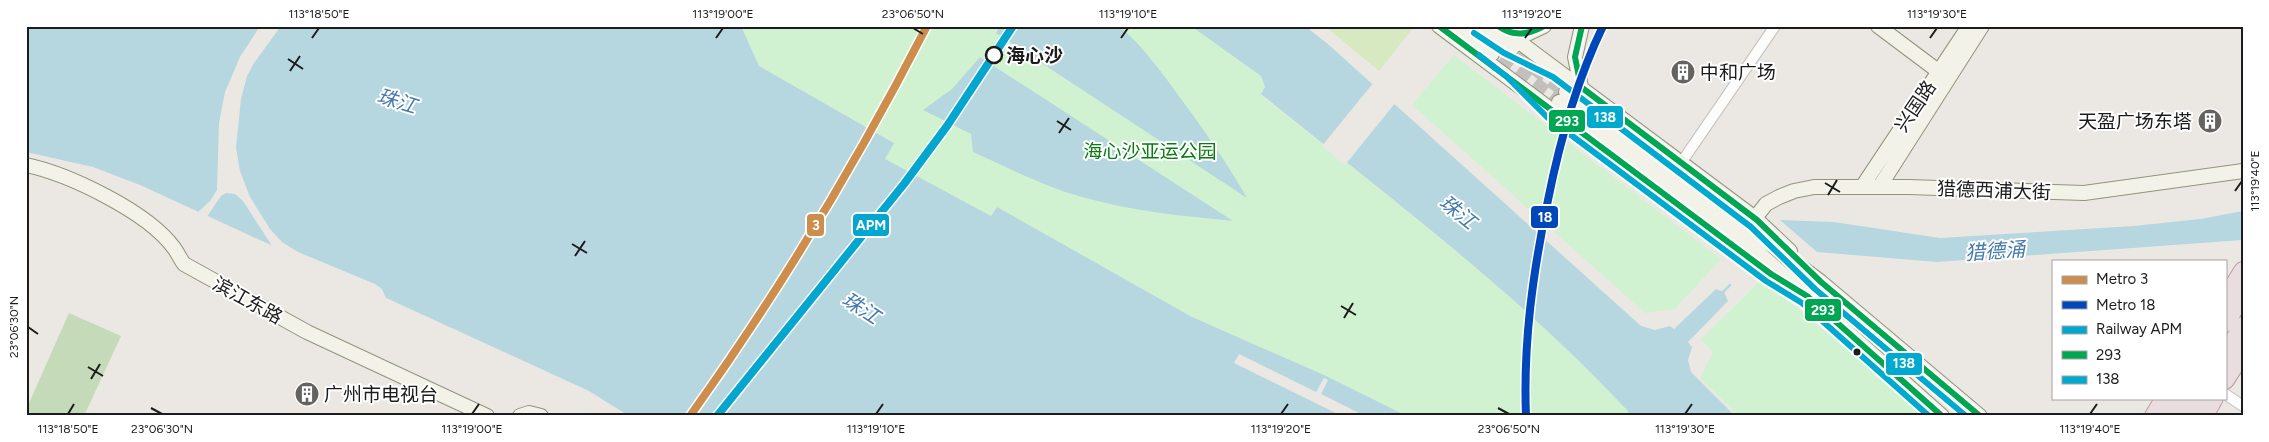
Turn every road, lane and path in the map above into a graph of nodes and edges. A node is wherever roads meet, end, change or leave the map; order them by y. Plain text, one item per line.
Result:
1 (1439, 26) edge
2 (1457, 26) edge
3 (1479, 26) edge
4 (1544, 26) edge
5 (1582, 26) edge
6 (1776, 26) edge
7 (1878, 26) edge
8 (1968, 26) edge
9 (1982, 26) edge
10 (1499, 32) edge
11 (1944, 75) junction
12 (1581, 87) junction
13 (1559, 101) junction
14 (1682, 163) junction
15 (26, 165) edge
16 (2243, 171) edge
17 (1862, 186) junction
18 (1880, 186) junction
19 (1755, 218) junction
20 (2243, 271) edge
21 (1821, 282) junction
22 (2243, 294) edge
23 (2226, 298) edge
24 (2226, 321) edge
25 (2243, 326) edge
26 (2243, 352) edge
27 (2226, 353) edge
28 (2226, 378) edge
29 (2226, 395) edge
30 (2206, 400) edge
31 (2186, 405) edge
32 (2243, 406) edge
33 (487, 416) edge
34 (1942, 416) edge
35 (1980, 416) edge
36 (2154, 416) edge
37 (2169, 416) edge

1 - 13 main road
2 - 13 main road
3 - 10 main road
4 - 10 main road
5 - 12 main road
6 - 14 street
7 - 11 main road
8 - 11 main road, 兴国路
9 - 11 main road, 兴国路
10 - 12 main road
11 - 17 main road, 兴国路
11 - 18 main road, 兴国路
12 - 14 main road
13 - 21 main road
13 - 34 main road
14 - 19 main road
15 - 33 main road, 滨江东路
16 - 18 main road, 猎德西浦大街
17 - 18 main road, 猎德西浦大街
17 - 19 main road, 猎德西浦大街
19 - 21 main road
20 - 23 highway
21 - 35 main road
22 - 24 highway
25 - 27 highway
26 - 28 highway
29 - 32 street
30 - 31 highway
31 - 36 highway
31 - 37 highway

